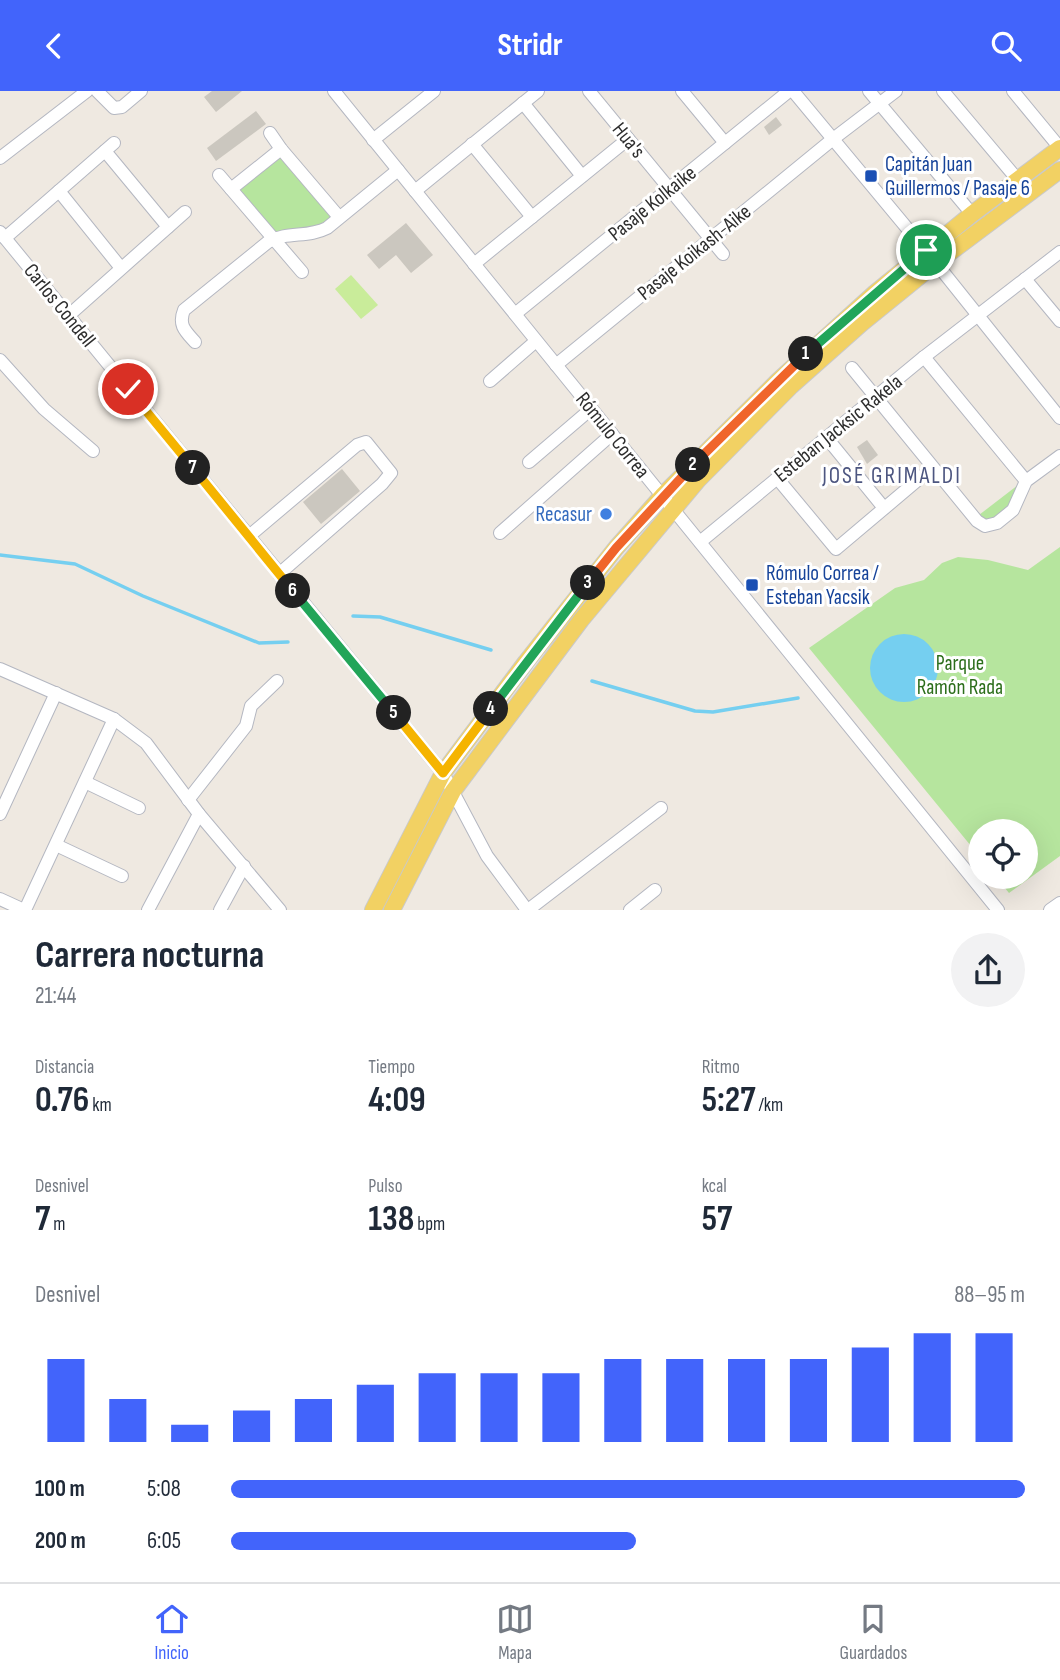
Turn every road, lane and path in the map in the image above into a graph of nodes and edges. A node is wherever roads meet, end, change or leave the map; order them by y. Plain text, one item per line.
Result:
1 (87, 91) edge
2 (97, 91) edge
3 (141, 91) edge
4 (334, 91) edge
5 (434, 91) edge
6 (538, 91) edge
7 (589, 91) edge
8 (682, 91) edge
9 (791, 91) edge
10 (869, 91) edge
11 (896, 91) edge
12 (943, 91) edge
13 (1013, 91) edge
14 (523, 103) junction
15 (879, 104) junction
16 (271, 133) dead end
17 (628, 139) junction
18 (833, 139) junction
19 (373, 140) junction
20 (725, 143) junction
21 (472, 144) junction
22 (1060, 148) edge
23 (281, 149) junction
24 (0, 157) edge
25 (398, 170) junction
26 (1060, 170) edge
27 (219, 175) dead end
28 (582, 176) junction
29 (1017, 179) junction
30 (231, 189) junction
31 (669, 189) junction
32 (59, 191) junction
33 (415, 191) junction
34 (185, 212) dead end
35 (972, 214) junction
36 (339, 217) junction
37 (532, 217) junction
38 (168, 227) junction
39 (2, 235) edge
40 (274, 238) junction
41 (710, 239) junction
42 (1060, 252) edge
43 (723, 254) dead end
44 (931, 257) junction
45 (474, 264) junction
46 (121, 268) junction
47 (302, 272) dead end
48 (1025, 279) junction
49 (515, 314) junction
50 (978, 315) junction
51 (68, 316) junction
52 (1060, 321) edge
53 (536, 341) junction
54 (195, 342) dead end
55 (924, 357) junction
56 (0, 360) edge
57 (556, 365) junction
58 (852, 368) dead end
59 (489, 381) dead end
60 (875, 397) junction
61 (592, 409) junction
62 (1060, 418) edge
63 (612, 434) junction
64 (826, 437) junction
65 (93, 451) dead end
66 (1060, 456) edge
67 (529, 462) dead end
68 (932, 468) junction
69 (777, 478) junction
70 (1026, 481) junction
71 (667, 502) junction
72 (884, 508) junction
73 (500, 533) dead end
74 (249, 536) junction
75 (699, 542) junction
76 (279, 573) junction
77 (0, 669) edge
78 (277, 681) dead end
79 (56, 693) junction
80 (114, 719) junction
81 (443, 773) junction
82 (85, 782) junction
83 (453, 791) junction
84 (188, 800) junction
85 (139, 808) dead end
86 (661, 808) dead end
87 (0, 814) edge
88 (199, 814) junction
89 (56, 845) junction
90 (244, 866) junction
91 (122, 876) dead end
92 (655, 890) dead end
93 (0, 899) edge
94 (1060, 903) edge
95 (24, 910) edge
96 (148, 910) edge
97 (220, 910) edge
98 (279, 910) edge
99 (373, 910) edge
100 (392, 910) edge
101 (528, 910) edge
102 (630, 910) edge
103 (998, 910) edge
104 (1051, 910) edge

1 - 24 street
2 - 3 street
4 - 19 street, Rómulo Correa
5 - 19 street
6 - 14 street
7 - 17 street, Hua's
8 - 20 street
9 - 18 street
9 - 20 street, Pasaje Kolkaike
10 - 15 street
11 - 15 street, Pasaje Koikash-Aike
12 - 29 street
13 - 22 street
14 - 21 street
14 - 28 street
15 - 18 street, Pasaje Koikash-Aike
15 - 35 street
16 - 23 street
17 - 28 street
17 - 31 street, Hua's
18 - 41 street, Pasaje Koikash-Aike
18 - 44 street
19 - 25 street, Rómulo Correa
20 - 31 street, Pasaje Kolkaike
21 - 33 street
21 - 37 street
22 - 29 main road
23 - 30 street
23 - 36 street
25 - 33 street, Rómulo Correa
25 - 36 street
26 - 44 main road
27 - 30 street
28 - 37 street
29 - 35 main road
30 - 40 street
31 - 41 street, Hua's
31 - 49 street, Pasaje Kolkaike
32 - 38 street
32 - 39 street
32 - 46 street
33 - 45 street, Rómulo Correa
34 - 38 street
35 - 44 main road
36 - 40 street
37 - 45 street
38 - 46 street
39 - 51 street, Carlos Condell
40 - 47 street
40 - 54 street
41 - 43 street, Hua's
41 - 57 street, Pasaje Koikash-Aike
42 - 48 street, Esteban Jacksic Rakela
44 - 50 street
44 - 71 main road
45 - 49 street, Rómulo Correa
46 - 51 street
48 - 50 street, Esteban Jacksic Rakela
48 - 52 street
49 - 53 street, Rómulo Correa
50 - 55 street, Esteban Jacksic Rakela
50 - 62 street
51 - 74 street, Carlos Condell
53 - 57 street, Rómulo Correa
53 - 59 street
55 - 60 street, Esteban Jacksic Rakela
55 - 70 street
56 - 65 street
57 - 61 street, Rómulo Correa
58 - 60 street
60 - 64 street, Esteban Jacksic Rakela
60 - 68 street
61 - 63 street, Rómulo Correa
61 - 67 street
63 - 71 street, Rómulo Correa
63 - 73 street
64 - 69 street, Esteban Jacksic Rakela
64 - 72 street
66 - 70 street
68 - 70 street
68 - 72 street
69 - 72 street
69 - 75 street, Esteban Jacksic Rakela
71 - 75 street, Rómulo Correa
71 - 81 main road
71 - 83 main road
74 - 76 street, Carlos Condell
74 - 76 street
75 - 103 street, Rómulo Correa
76 - 81 street, Carlos Condell
77 - 79 street
78 - 84 street
79 - 80 street
79 - 87 street
80 - 82 street
80 - 84 street
81 - 83 street, Carlos Condell
81 - 99 main road
82 - 85 street
82 - 89 street
83 - 100 main road
83 - 101 street, Carlos Condell
84 - 88 street
86 - 101 street
88 - 90 street
88 - 96 street
89 - 91 street
89 - 95 street
90 - 97 street
90 - 98 street
92 - 102 street
93 - 95 street
94 - 104 street

